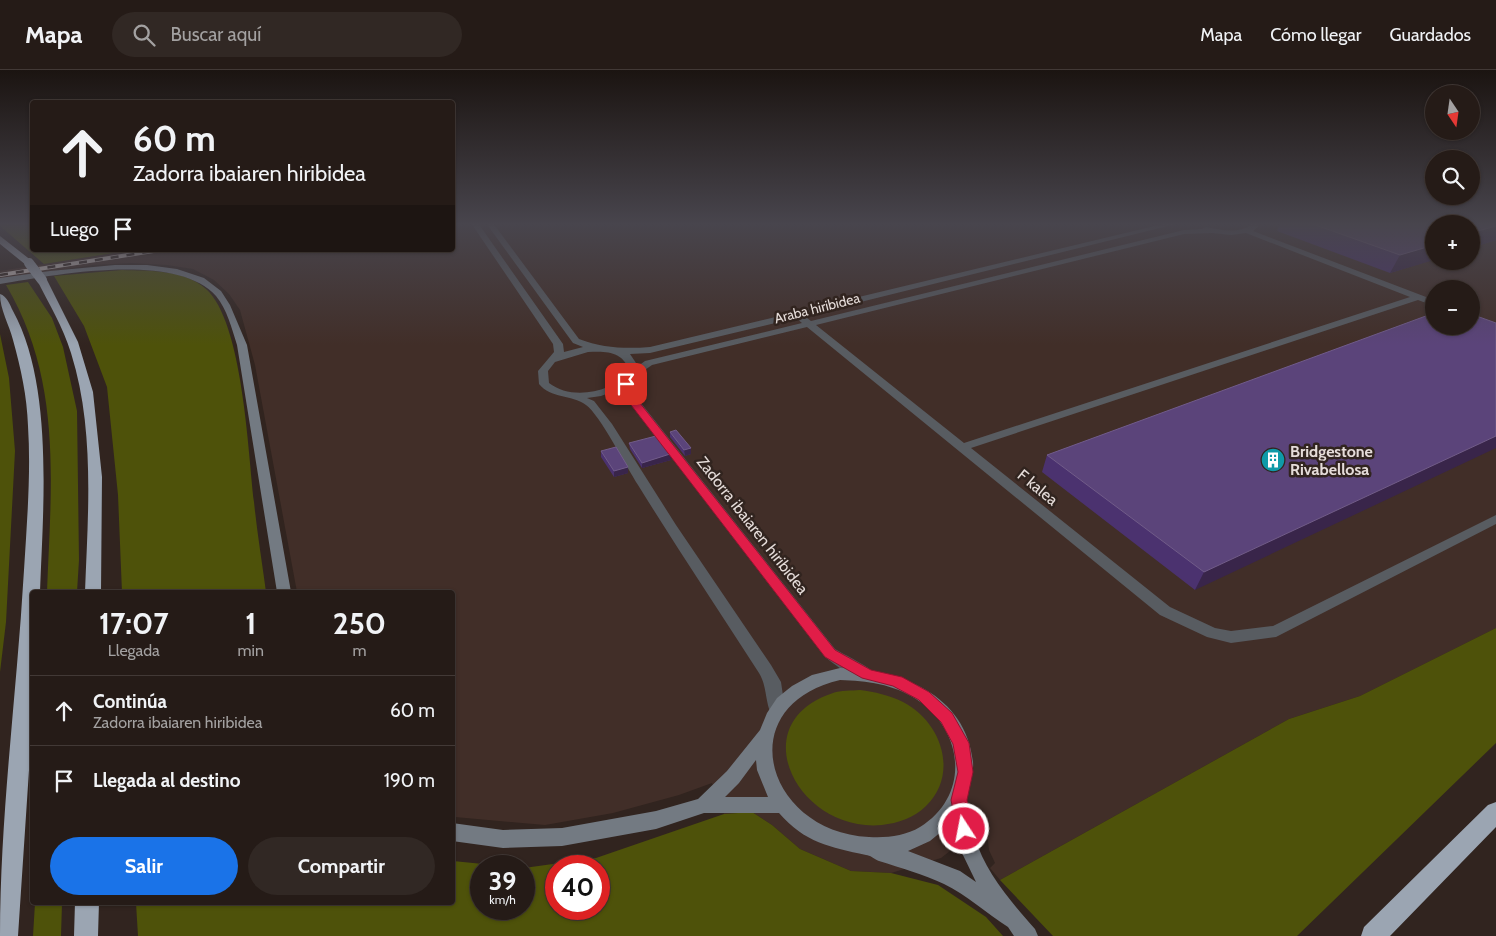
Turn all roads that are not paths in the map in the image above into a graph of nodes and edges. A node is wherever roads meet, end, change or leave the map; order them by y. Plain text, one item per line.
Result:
1 (27, 263) edge
2 (502, 263) edge
3 (519, 263) edge
4 (1011, 263) edge
5 (1056, 263) edge
6 (1331, 263) edge
7 (0, 281) edge
8 (0, 297) edge
9 (1418, 297) junction
10 (1425, 300) edge
11 (798, 315) junction
12 (809, 324) junction
13 (596, 348) junction
14 (618, 352) junction
15 (554, 359) junction
16 (635, 372) junction
17 (626, 384) junction
18 (571, 395) junction
19 (964, 447) junction
20 (1496, 519) edge
21 (32, 590) edge
22 (93, 590) edge
23 (284, 590) edge
24 (30, 622) edge
25 (867, 674) junction
26 (777, 709) junction
27 (764, 736) junction
28 (959, 800) junction
29 (704, 805) junction
30 (783, 805) junction
31 (1496, 812) edge
32 (455, 832) edge
33 (857, 846) junction
34 (87, 905) edge
35 (1014, 920) junction
36 (6, 936) edge
37 (86, 936) edge
38 (1028, 936) edge
39 (1373, 936) edge

1 - 22 highway, bridge
2 - 15 street
3 - 13 street
4 - 11 street, Araba hiribidea
5 - 12 street, Araba hiribidea
6 - 9 street
7 - 23 street
8 - 21 highway
9 - 10 street
9 - 19 street
11 - 12 street, F kalea
11 - 14 street, Araba hiribidea
12 - 16 street, Araba hiribidea
12 - 19 street, F kalea
13 - 14 street, Araba hiribidea
13 - 15 street
14 - 16 street
15 - 18 street
16 - 17 street
17 - 18 street
17 - 25 street, Zadorra ibaiaren hiribidea
18 - 26 street
19 - 20 street, F kalea
24 - 36 highway
25 - 26 street
25 - 28 street
26 - 27 street
27 - 29 street
27 - 30 street
28 - 33 street
28 - 35 street
29 - 30 street
29 - 32 street
30 - 33 street
31 - 39 highway
33 - 35 street
34 - 37 highway
35 - 38 street

